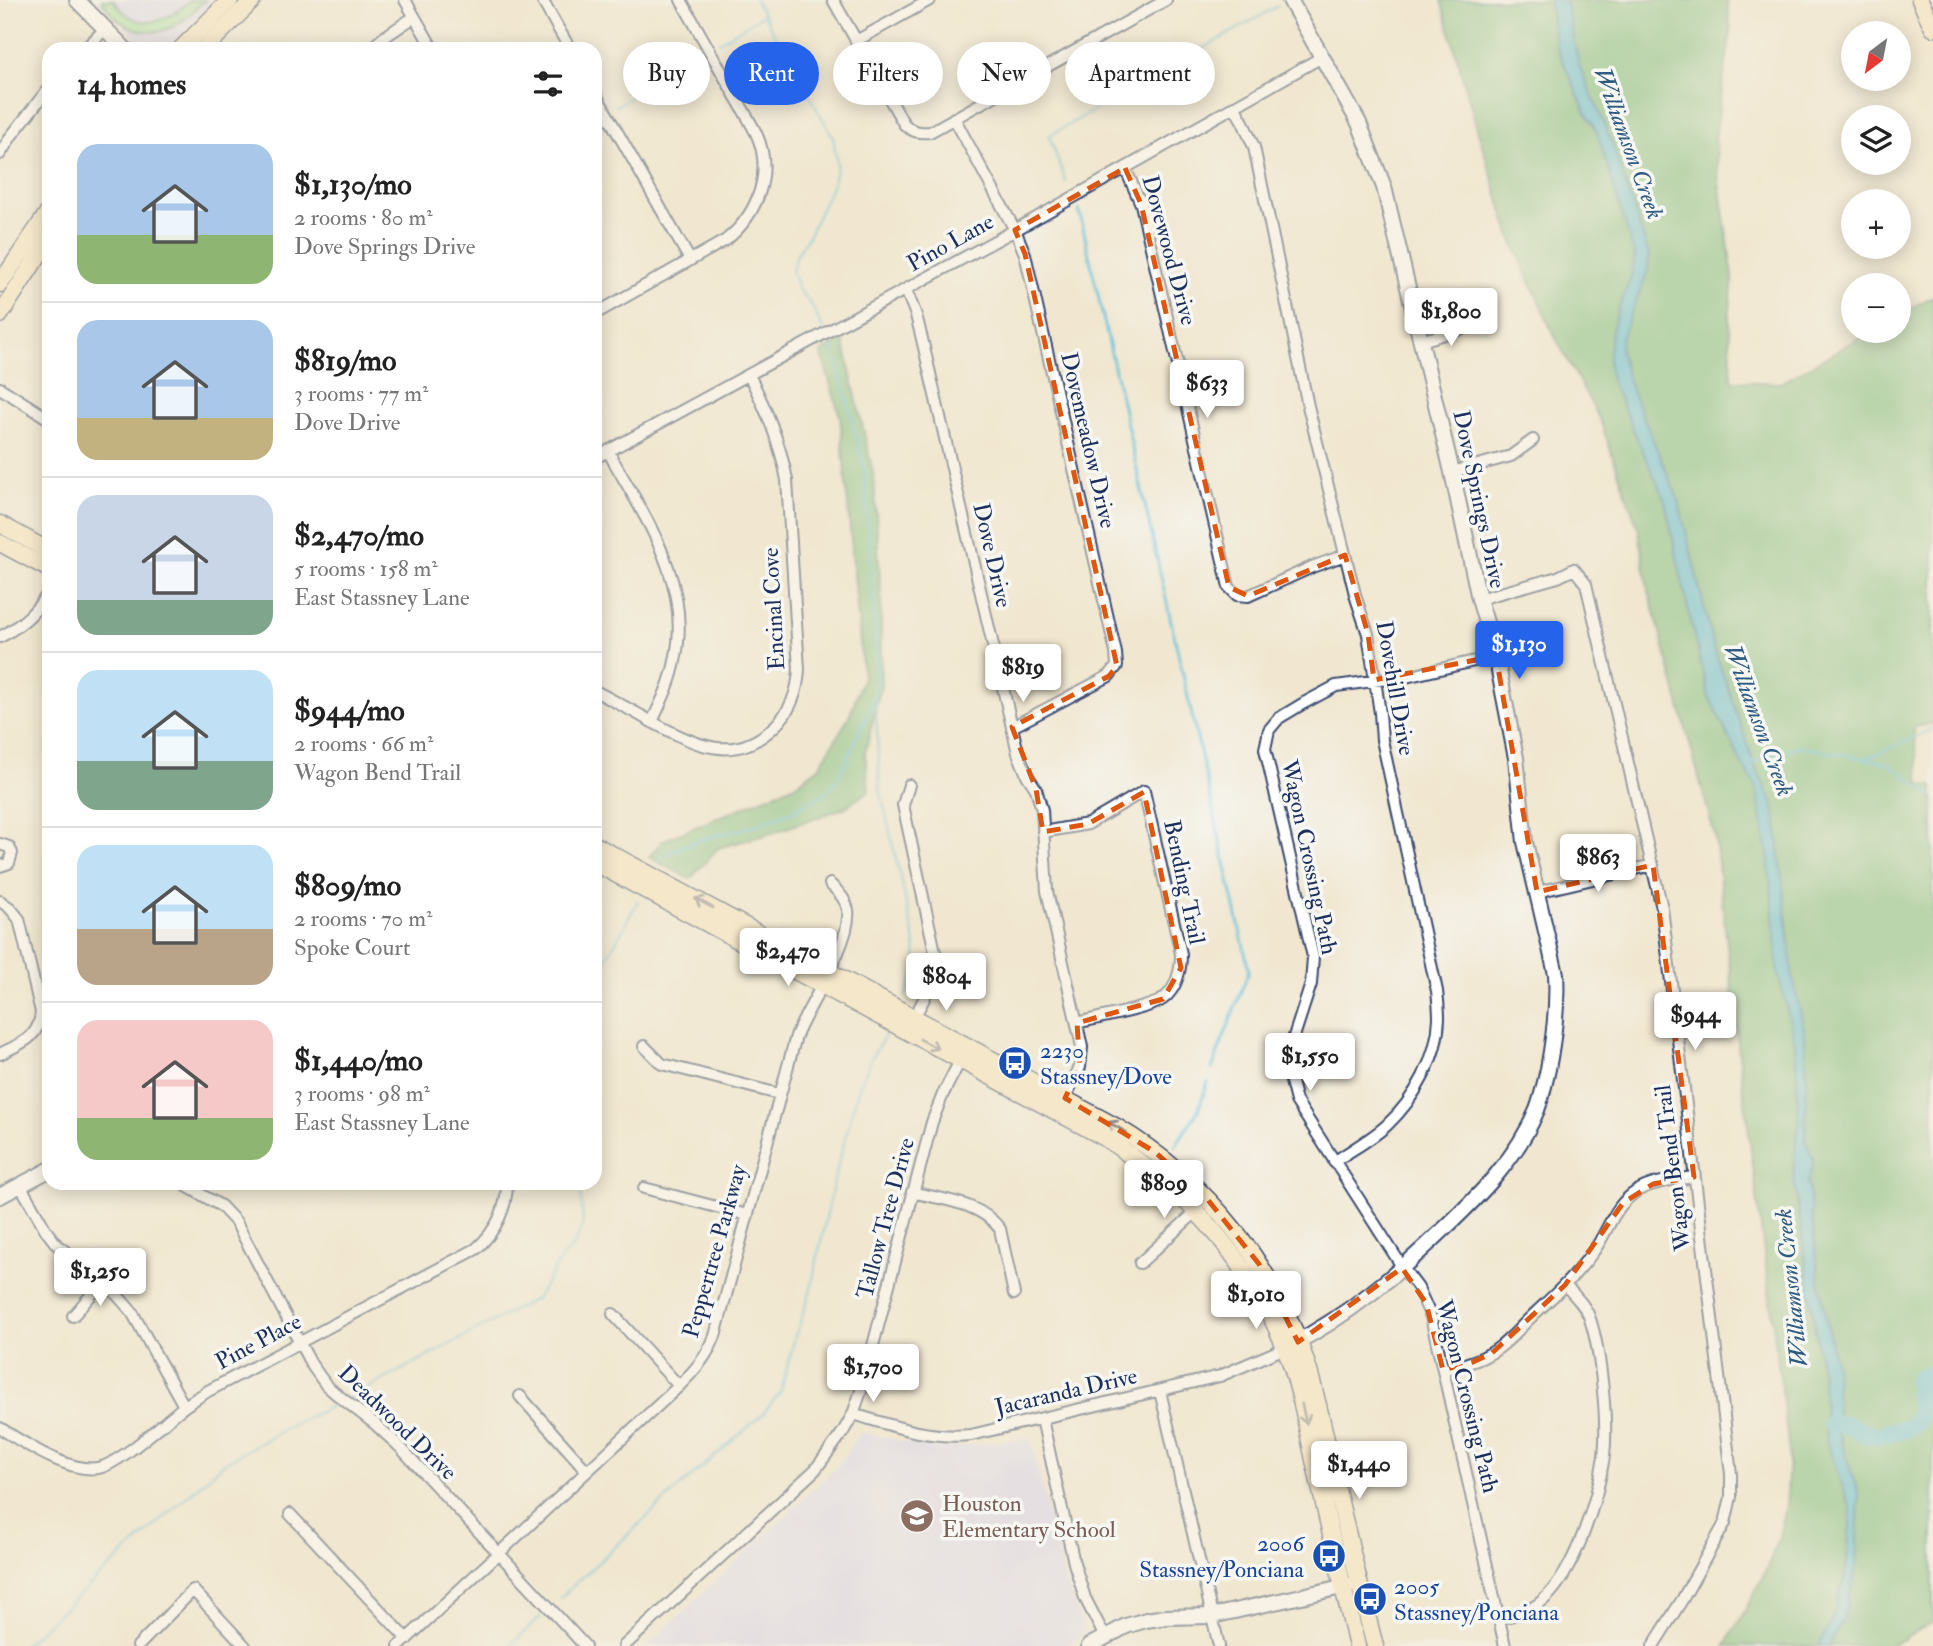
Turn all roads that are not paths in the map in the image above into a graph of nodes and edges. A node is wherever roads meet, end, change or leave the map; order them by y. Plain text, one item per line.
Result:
1 (77, 0) edge
2 (230, 0) edge
3 (253, 0) edge
4 (405, 0) edge
5 (542, 0) edge
6 (681, 0) edge
7 (833, 0) edge
8 (930, 0) edge
9 (1166, 0) edge
10 (1290, 0) edge
11 (1920, 0) edge
12 (414, 17) junction
13 (104, 29) junction
14 (1933, 29) edge
15 (856, 41) junction
16 (92, 42) edge
17 (118, 42) edge
18 (188, 42) edge
19 (211, 42) edge
20 (378, 42) edge
21 (429, 42) edge
22 (566, 42) edge
23 (1322, 57) junction
24 (42, 97) edge
25 (602, 105) edge
26 (1234, 106) junction
27 (954, 118) junction
28 (0, 154) edge
29 (1125, 168) junction
30 (42, 221) edge
31 (1015, 230) junction
32 (42, 250) edge
33 (690, 260) junction
34 (0, 284) edge
35 (906, 290) junction
36 (602, 310) edge
37 (0, 315) edge
38 (1471, 326) dead end
39 (1421, 341) junction
40 (749, 375) junction
41 (0, 388) edge
42 (42, 415) edge
43 (1533, 440) dead end
44 (608, 451) junction
45 (602, 454) edge
46 (1452, 472) junction
47 (0, 524) edge
48 (0, 542) edge
49 (42, 547) edge
50 (1345, 555) junction
51 (42, 565) edge
52 (1479, 599) junction
53 (42, 602) edge
54 (0, 637) edge
55 (1496, 656) junction
56 (1374, 680) junction
57 (602, 695) edge
58 (652, 722) junction
59 (1013, 727) junction
60 (909, 785) dead end
61 (1043, 832) junction
62 (0, 844) edge
63 (602, 849) edge
64 (0, 866) edge
65 (1653, 866) junction
66 (602, 867) edge
67 (830, 884) dead end
68 (656, 887) junction
69 (1537, 892) junction
70 (0, 901) edge
71 (825, 978) junction
72 (899, 1016) junction
73 (1077, 1023) junction
74 (644, 1046) dead end
75 (964, 1053) junction
76 (0, 1054) edge
77 (779, 1094) junction
78 (1061, 1105) junction
79 (1334, 1162) junction
80 (42, 1174) edge
81 (1694, 1177) junction
82 (20, 1185) junction
83 (644, 1188) dead end
84 (194, 1190) edge
85 (506, 1190) edge
86 (912, 1192) junction
87 (0, 1196) edge
88 (1202, 1205) junction
89 (747, 1215) junction
90 (1140, 1263) dead end
91 (1403, 1268) junction
92 (104, 1280) junction
93 (1565, 1285) junction
94 (1014, 1294) dead end
95 (613, 1314) dead end
96 (73, 1317) dead end
97 (299, 1343) junction
98 (1292, 1345) junction
99 (1443, 1370) junction
100 (679, 1386) junction
101 (1160, 1391) junction
102 (520, 1396) dead end
103 (184, 1406) junction
104 (853, 1414) junction
105 (1042, 1419) junction
106 (0, 1428) edge
107 (587, 1471) junction
108 (290, 1514) dead end
109 (499, 1553) junction
110 (1351, 1585) junction
111 (1212, 1616) junction
112 (1498, 1619) junction
113 (1105, 1637) junction
114 (403, 1643) edge
115 (138, 1646) edge
116 (244, 1646) edge
117 (584, 1646) edge
118 (624, 1646) edge
119 (1089, 1646) edge
120 (1219, 1646) edge
121 (1357, 1646) edge
122 (1375, 1646) edge
123 (1505, 1646) edge
124 (1653, 1646) edge

1 - 13 street
2 - 18 main road
3 - 19 main road
4 - 12 street
5 - 22 street
6 - 33 street
7 - 15 street
8 - 15 street
9 - 27 street
10 - 23 street, Dove Springs Drive
11 - 14 main road
12 - 20 street
12 - 21 street
13 - 16 street
13 - 17 street
15 - 27 street
23 - 26 street, Pino Lane
23 - 39 street, Dove Springs Drive
24 - 28 street
25 - 33 street
26 - 29 street, Pino Lane
26 - 50 street, Dovehill Drive
27 - 31 street, Dovemeadow Drive
29 - 31 street, Pino Lane
29 - 50 street, Dovewood Drive
30 - 34 main road
31 - 35 street, Pino Lane
31 - 59 street, Dovemeadow Drive
32 - 37 main road
33 - 36 street
35 - 40 street, Pino Lane
35 - 59 street, Dove Drive
38 - 39 street
39 - 46 street, Dove Springs Drive
40 - 44 street, Pino Lane
40 - 58 street, Encinal Cove
41 - 42 street
43 - 46 street
44 - 45 street, Pino Lane
44 - 58 street
46 - 52 street, Dove Springs Drive
47 - 49 main road
48 - 51 main road
50 - 56 street, Dovehill Drive
52 - 55 street, Dove Springs Drive
52 - 65 street, Wagon Bend Trail
53 - 54 street
55 - 56 street, Wagon Crossing Path
55 - 69 street, Dove Springs Drive
56 - 79 street, Dovehill Drive
56 - 79 street, Wagon Crossing Path
57 - 58 street, Encinal Cove
59 - 61 street, Dove Drive
60 - 72 street
61 - 73 street, Dove Drive
61 - 73 street, Bending Trail
62 - 64 street
63 - 68 main road
65 - 69 street
65 - 81 street, Wagon Bend Trail
66 - 68 main road
67 - 71 street, Peppertree Parkway
68 - 71 main road
69 - 91 street, Dove Springs Drive
70 - 76 street
71 - 72 main road
71 - 77 street, Peppertree Parkway
72 - 75 main road
73 - 78 street, Dove Drive
74 - 77 street
75 - 78 main road
75 - 86 street, Tallow Tree Drive
77 - 89 street, Peppertree Parkway
78 - 88 main road
79 - 91 street, Wagon Crossing Path
80 - 82 street
81 - 93 street
81 - 124 street, Wagon Bend Trail
82 - 87 street
82 - 92 street
83 - 89 street
84 - 97 street, Deadwood Drive
85 - 97 street, Pine Place
86 - 94 street
86 - 104 street, Tallow Tree Drive
88 - 90 street
88 - 98 main road
89 - 100 street, Peppertree Parkway
91 - 98 street, Dove Springs Drive
91 - 99 street, Wagon Crossing Path
92 - 96 street
92 - 103 street
93 - 99 street
93 - 112 street
95 - 100 street
97 - 103 street, Pine Place
97 - 109 street, Deadwood Drive
98 - 101 street, Jacaranda Drive
98 - 110 main road
99 - 112 street, Wagon Crossing Path
100 - 107 street, Peppertree Parkway
101 - 105 street, Jacaranda Drive
101 - 111 street
102 - 107 street
103 - 106 street, Pine Place
104 - 105 street, Jacaranda Drive
104 - 118 street, Tallow Tree Drive
105 - 113 street
107 - 109 street, Peppertree Parkway
108 - 114 street
109 - 114 street, Peppertree Parkway
109 - 117 street, Deadwood Drive
110 - 111 street
110 - 121 main road
110 - 122 main road
111 - 113 street
111 - 120 street
112 - 123 street, Wagon Crossing Path
113 - 119 street
115 - 116 street

